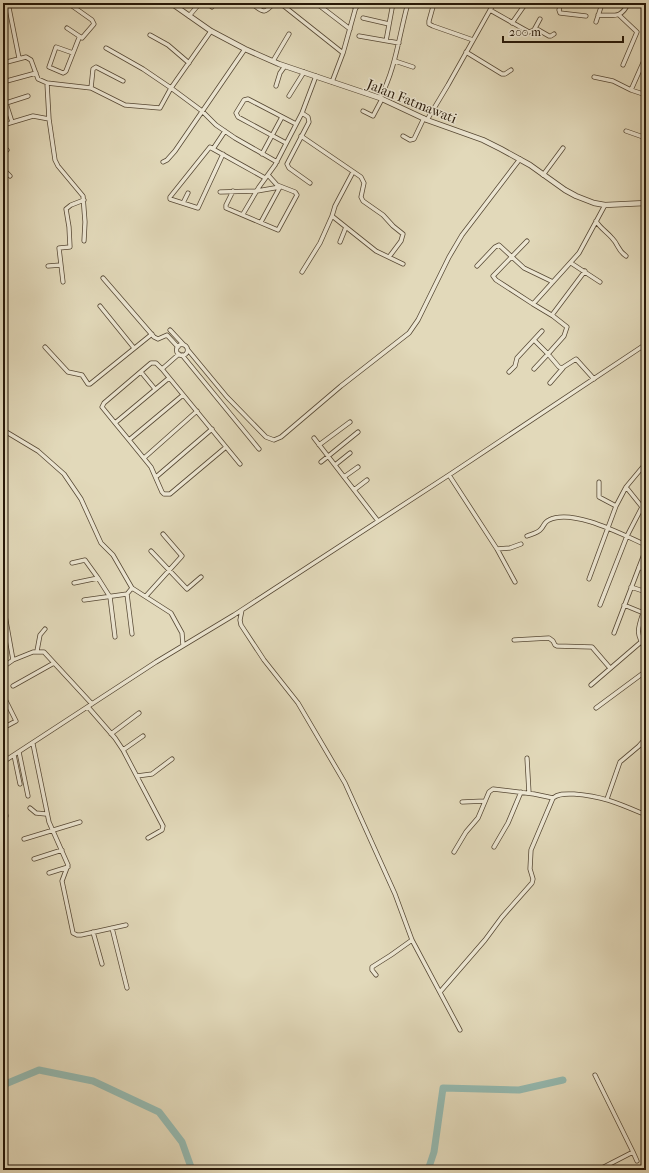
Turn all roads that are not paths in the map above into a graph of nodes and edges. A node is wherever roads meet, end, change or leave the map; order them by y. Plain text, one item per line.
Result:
1 (8, 3) edge
2 (68, 3) edge
3 (171, 3) edge
4 (200, 3) edge
5 (207, 3) edge
6 (251, 3) edge
7 (274, 3) edge
8 (280, 3) edge
9 (316, 3) edge
10 (350, 3) edge
11 (357, 3) edge
12 (383, 3) edge
13 (408, 3) edge
14 (434, 3) edge
15 (494, 3) edge
16 (526, 3) edge
17 (604, 3) edge
18 (628, 3) edge
19 (642, 3) edge
20 (393, 4) edge
21 (560, 4) edge
22 (285, 5) edge
23 (212, 7) dead end
24 (646, 7) edge
25 (356, 8) junction
26 (490, 10) junction
27 (598, 15) junction
28 (619, 15) junction
29 (189, 16) junction
30 (586, 16) dead end
31 (363, 18) dead end
32 (540, 19) dead end
33 (596, 22) dead end
34 (512, 23) junction
35 (389, 24) junction
36 (67, 28) dead end
37 (535, 28) junction
38 (350, 29) junction
39 (211, 31) junction
40 (289, 34) dead end
41 (554, 34) dead end
42 (150, 35) dead end
43 (359, 36) dead end
44 (79, 38) junction
45 (473, 40) junction
46 (386, 41) junction
47 (399, 43) junction
48 (106, 48) dead end
49 (245, 49) junction
50 (466, 52) junction
51 (73, 53) junction
52 (343, 53) junction
53 (646, 56) edge
54 (19, 58) junction
55 (273, 61) junction
56 (395, 61) junction
57 (3, 63) edge
58 (189, 63) junction
59 (624, 65) dead end
60 (285, 66) junction
61 (413, 67) dead end
62 (511, 70) dead end
63 (304, 72) junction
64 (36, 73) junction
65 (316, 76) junction
66 (594, 77) dead end
67 (123, 81) dead end
68 (3, 82) edge
69 (332, 82) junction
70 (47, 83) junction
71 (276, 86) dead end
72 (91, 88) junction
73 (171, 88) junction
74 (631, 90) junction
75 (3, 94) edge
76 (646, 95) edge
77 (28, 96) dead end
78 (289, 96) dead end
79 (381, 99) junction
80 (4, 103) edge
81 (202, 111) junction
82 (363, 111) dead end
83 (302, 113) junction
84 (282, 117) junction
85 (49, 119) junction
86 (426, 119) junction
87 (12, 122) junction
88 (296, 124) junction
89 (3, 125) edge
90 (225, 131) junction
91 (626, 131) dead end
92 (272, 135) junction
93 (301, 136) junction
94 (403, 136) dead end
95 (646, 138) edge
96 (286, 143) junction
97 (563, 148) dead end
98 (213, 149) junction
99 (7, 150) dead end
100 (3, 154) edge
101 (223, 154) junction
102 (262, 154) junction
103 (520, 159) junction
104 (163, 162) dead end
105 (276, 162) junction
106 (3, 169) edge
107 (353, 172) junction
108 (544, 175) junction
109 (10, 176) dead end
110 (266, 177) junction
111 (310, 183) dead end
112 (280, 187) junction
113 (233, 191) junction
114 (257, 191) junction
115 (220, 192) dead end
116 (188, 193) dead end
117 (84, 200) junction
118 (183, 203) junction
119 (646, 203) edge
120 (605, 205) junction
121 (243, 214) junction
122 (332, 216) junction
123 (596, 221) junction
124 (262, 222) junction
125 (346, 227) junction
126 (84, 241) dead end
127 (527, 241) dead end
128 (340, 242) dead end
129 (626, 256) dead end
130 (389, 257) junction
131 (512, 257) junction
132 (571, 263) junction
133 (403, 264) dead end
134 (61, 265) junction
135 (48, 266) dead end
136 (477, 266) dead end
137 (585, 271) junction
138 (302, 272) dead end
139 (103, 278) dead end
140 (63, 282) dead end
141 (553, 282) junction
142 (600, 282) dead end
143 (533, 304) junction
144 (100, 306) dead end
145 (552, 315) junction
146 (170, 330) dead end
147 (542, 331) dead end
148 (152, 334) junction
149 (534, 340) junction
150 (183, 344) junction
151 (646, 344) edge
152 (45, 347) dead end
153 (178, 347) junction
154 (134, 348) junction
155 (188, 350) junction
156 (548, 354) junction
157 (181, 355) junction
158 (563, 368) junction
159 (162, 369) junction
160 (534, 369) dead end
161 (141, 372) junction
162 (509, 372) dead end
163 (169, 378) junction
164 (594, 379) junction
165 (550, 383) dead end
166 (155, 389) junction
167 (183, 395) junction
168 (227, 397) junction
169 (220, 402) junction
170 (197, 412) junction
171 (350, 422) dead end
172 (115, 423) junction
173 (3, 430) edge
174 (212, 430) junction
175 (358, 432) dead end
176 (314, 438) dead end
177 (129, 440) junction
178 (319, 445) junction
179 (226, 447) junction
180 (259, 449) dead end
181 (350, 453) dead end
182 (328, 456) junction
183 (144, 458) junction
184 (321, 462) dead end
185 (646, 463) edge
186 (240, 464) dead end
187 (335, 465) junction
188 (358, 468) dead end
189 (449, 475) junction
190 (156, 477) junction
191 (344, 478) junction
192 (367, 480) dead end
193 (599, 482) dead end
194 (626, 487) junction
195 (354, 490) junction
196 (646, 504) edge
197 (616, 506) junction
198 (642, 507) junction
199 (378, 521) junction
200 (608, 528) junction
201 (163, 534) dead end
202 (528, 536) dead end
203 (627, 536) junction
204 (521, 544) dead end
205 (646, 545) edge
206 (496, 548) junction
207 (646, 549) edge
208 (151, 551) dead end
209 (72, 563) dead end
210 (639, 567) junction
211 (169, 570) junction
212 (646, 570) edge
213 (200, 577) dead end
214 (98, 578) junction
215 (588, 579) dead end
216 (515, 582) dead end
217 (74, 583) dead end
218 (631, 587) junction
219 (132, 588) junction
220 (646, 592) edge
221 (127, 594) junction
222 (146, 596) junction
223 (110, 597) junction
224 (84, 600) dead end
225 (3, 604) edge
226 (600, 605) dead end
227 (624, 605) junction
228 (242, 610) junction
229 (644, 614) edge
230 (45, 629) dead end
231 (614, 632) dead end
232 (132, 634) dead end
233 (115, 637) dead end
234 (514, 640) dead end
235 (646, 641) edge
236 (642, 643) junction
237 (183, 645) junction
238 (646, 650) edge
239 (37, 651) junction
240 (13, 660) junction
241 (54, 663) junction
242 (3, 667) edge
243 (610, 668) junction
244 (646, 671) edge
245 (591, 685) dead end
246 (13, 686) dead end
247 (3, 695) edge
248 (92, 704) junction
249 (88, 707) junction
250 (596, 708) dead end
251 (139, 713) dead end
252 (3, 728) edge
253 (111, 734) junction
254 (143, 736) dead end
255 (646, 738) edge
256 (33, 744) junction
257 (645, 744) edge
258 (122, 750) junction
259 (19, 752) junction
260 (14, 755) junction
261 (527, 758) dead end
262 (172, 759) dead end
263 (3, 762) edge
264 (137, 776) junction
265 (20, 784) dead end
266 (521, 792) junction
267 (529, 793) junction
268 (28, 796) dead end
269 (553, 798) junction
270 (607, 799) junction
271 (3, 801) edge
272 (485, 801) junction
273 (462, 802) dead end
274 (30, 808) dead end
275 (46, 814) junction
276 (646, 815) edge
277 (6, 816) dead end
278 (80, 822) dead end
279 (52, 830) junction
280 (148, 838) dead end
281 (24, 839) dead end
282 (494, 847) dead end
283 (62, 850) junction
284 (454, 852) dead end
285 (34, 859) dead end
286 (68, 867) junction
287 (49, 873) dead end
288 (126, 925) dead end
289 (112, 928) junction
290 (93, 932) junction
291 (411, 941) junction
292 (102, 964) dead end
293 (376, 976) dead end
294 (127, 988) dead end
295 (440, 992) junction
296 (460, 1030) dead end
297 (595, 1075) dead end
298 (633, 1152) junction
299 (637, 1162) dead end
300 (598, 1170) edge

1 - 54 street
2 - 44 street
3 - 29 street, Jalan Fatmawati
4 - 29 street
5 - 23 street
6 - 7 street
8 - 22 street
9 - 38 street
10 - 25 street
11 - 25 street
12 - 20 street
13 - 47 street
14 - 45 street
15 - 26 street
16 - 34 street
17 - 27 street
18 - 28 street
19 - 24 street
20 - 35 street
21 - 30 street
22 - 52 street
25 - 38 street
26 - 34 street
26 - 45 street
27 - 28 street
27 - 33 street
28 - 59 street
29 - 39 street, Jalan Fatmawati
31 - 35 street
32 - 37 street
34 - 37 street
35 - 46 street
36 - 44 street
37 - 41 street
38 - 52 street
39 - 49 street, Jalan Fatmawati
39 - 58 street
40 - 55 street
42 - 58 street
43 - 46 street
44 - 51 street
45 - 50 street
46 - 47 street
47 - 56 street
48 - 73 street
49 - 55 street, Jalan Fatmawati
49 - 81 street
50 - 62 street
50 - 86 street
51 - 51 street
52 - 69 street
53 - 74 street
54 - 57 street
54 - 64 street
55 - 60 street, Jalan Fatmawati
56 - 61 street
56 - 79 street
58 - 73 street
60 - 63 street, Jalan Fatmawati
60 - 71 street
63 - 65 street, Jalan Fatmawati
63 - 78 street
64 - 68 street
64 - 70 street
65 - 69 street, Jalan Fatmawati
65 - 83 street
66 - 74 street
67 - 72 street
69 - 79 street, Jalan Fatmawati
70 - 72 street
70 - 85 street
72 - 73 street
73 - 81 street
74 - 76 street
75 - 80 street
77 - 80 street
79 - 82 street
79 - 86 street, Jalan Fatmawati
80 - 87 street
81 - 90 street
81 - 104 street
83 - 88 street
83 - 93 street
84 - 88 street
84 - 92 street
84 - 92 street
85 - 87 street
85 - 117 street
86 - 94 street
86 - 103 street, Jalan Fatmawati
87 - 89 street
88 - 96 street
90 - 98 street
90 - 102 street
91 - 95 street
92 - 96 street
92 - 102 street
93 - 107 street
93 - 111 street
96 - 105 street
97 - 108 street
98 - 101 street
98 - 118 street
99 - 100 street
101 - 110 street
101 - 118 street
102 - 105 street
103 - 108 street, Jalan Fatmawati
103 - 168 street
105 - 110 street
106 - 109 street
107 - 122 street
107 - 130 street
108 - 120 street, Jalan Fatmawati
110 - 112 street
110 - 114 street
112 - 114 street
112 - 124 street
112 - 124 street
113 - 114 street
113 - 115 street
113 - 121 street
114 - 121 street
116 - 118 street
117 - 126 street
117 - 134 street
119 - 120 street, Jalan Fatmawati
120 - 123 street
121 - 124 street
122 - 125 street
122 - 138 street
123 - 129 street
123 - 132 street
125 - 128 street
125 - 130 street
127 - 131 street
130 - 133 street
131 - 136 street
131 - 141 street
131 - 143 street
132 - 137 street
132 - 141 street
134 - 135 street
134 - 140 street
137 - 142 street
137 - 145 street
139 - 148 street
141 - 143 street
143 - 145 street
144 - 154 street
145 - 156 street
146 - 150 street
147 - 149 street
148 - 153 street
148 - 154 street
149 - 156 street
149 - 162 street
150 - 153 street
150 - 155 street
151 - 164 street
152 - 154 street
153 - 157 street
155 - 157 street
155 - 168 street
156 - 158 street
156 - 160 street
157 - 159 street
157 - 169 street
158 - 164 street
158 - 165 street
159 - 161 street
159 - 163 street
161 - 166 street
161 - 172 street
163 - 166 street
163 - 167 street
164 - 189 street
166 - 172 street
167 - 170 street
167 - 177 street
168 - 169 street
169 - 180 street
170 - 174 street
170 - 183 street
171 - 178 street
172 - 177 street
173 - 219 street
174 - 179 street
174 - 190 street
175 - 182 street
176 - 178 street
177 - 183 street
178 - 182 street
179 - 186 street
179 - 190 street
181 - 187 street
182 - 184 street
182 - 187 street
183 - 190 street
185 - 194 street
187 - 191 street
188 - 191 street
189 - 199 street
189 - 206 street
191 - 195 street
192 - 195 street
193 - 197 street
194 - 197 street
194 - 198 street
195 - 199 street
196 - 198 street
197 - 200 street
198 - 203 street
199 - 228 street
200 - 202 street
200 - 203 street
200 - 215 street
201 - 211 street
203 - 205 street
203 - 226 street
204 - 206 street
206 - 216 street
207 - 210 street
208 - 211 street
209 - 214 street
210 - 212 street
210 - 218 street
211 - 213 street
211 - 222 street
214 - 217 street
214 - 223 street
218 - 220 street
218 - 227 street
219 - 221 street
219 - 222 street
221 - 223 street
221 - 232 street
222 - 237 street
223 - 224 street
223 - 233 street
225 - 240 street
227 - 229 street
227 - 231 street
228 - 237 street
228 - 291 street
229 - 236 street
230 - 239 street
234 - 243 street
235 - 236 street
236 - 238 street
236 - 243 street
237 - 248 street
239 - 240 street
239 - 241 street
240 - 242 street
241 - 246 street
241 - 248 street
243 - 245 street
244 - 250 street
247 - 252 street
248 - 249 street
249 - 253 street
249 - 256 street
251 - 253 street
253 - 258 street
254 - 258 street
255 - 257 street
256 - 259 street
256 - 275 street
257 - 270 street
258 - 264 street
259 - 260 street
259 - 268 street
260 - 263 street
260 - 265 street
261 - 267 street
262 - 264 street
264 - 280 street
266 - 267 street
266 - 272 street
266 - 282 street
267 - 269 street
269 - 270 street
269 - 295 street
270 - 276 street
271 - 277 street
272 - 273 street
272 - 284 street
274 - 275 street
275 - 279 street
278 - 279 street
279 - 281 street
279 - 283 street
283 - 285 street
283 - 286 street
286 - 287 street
286 - 290 street
288 - 289 street
289 - 290 street
289 - 294 street
290 - 292 street
291 - 293 street
291 - 295 street
295 - 296 street
297 - 298 street
298 - 299 street
298 - 300 street

